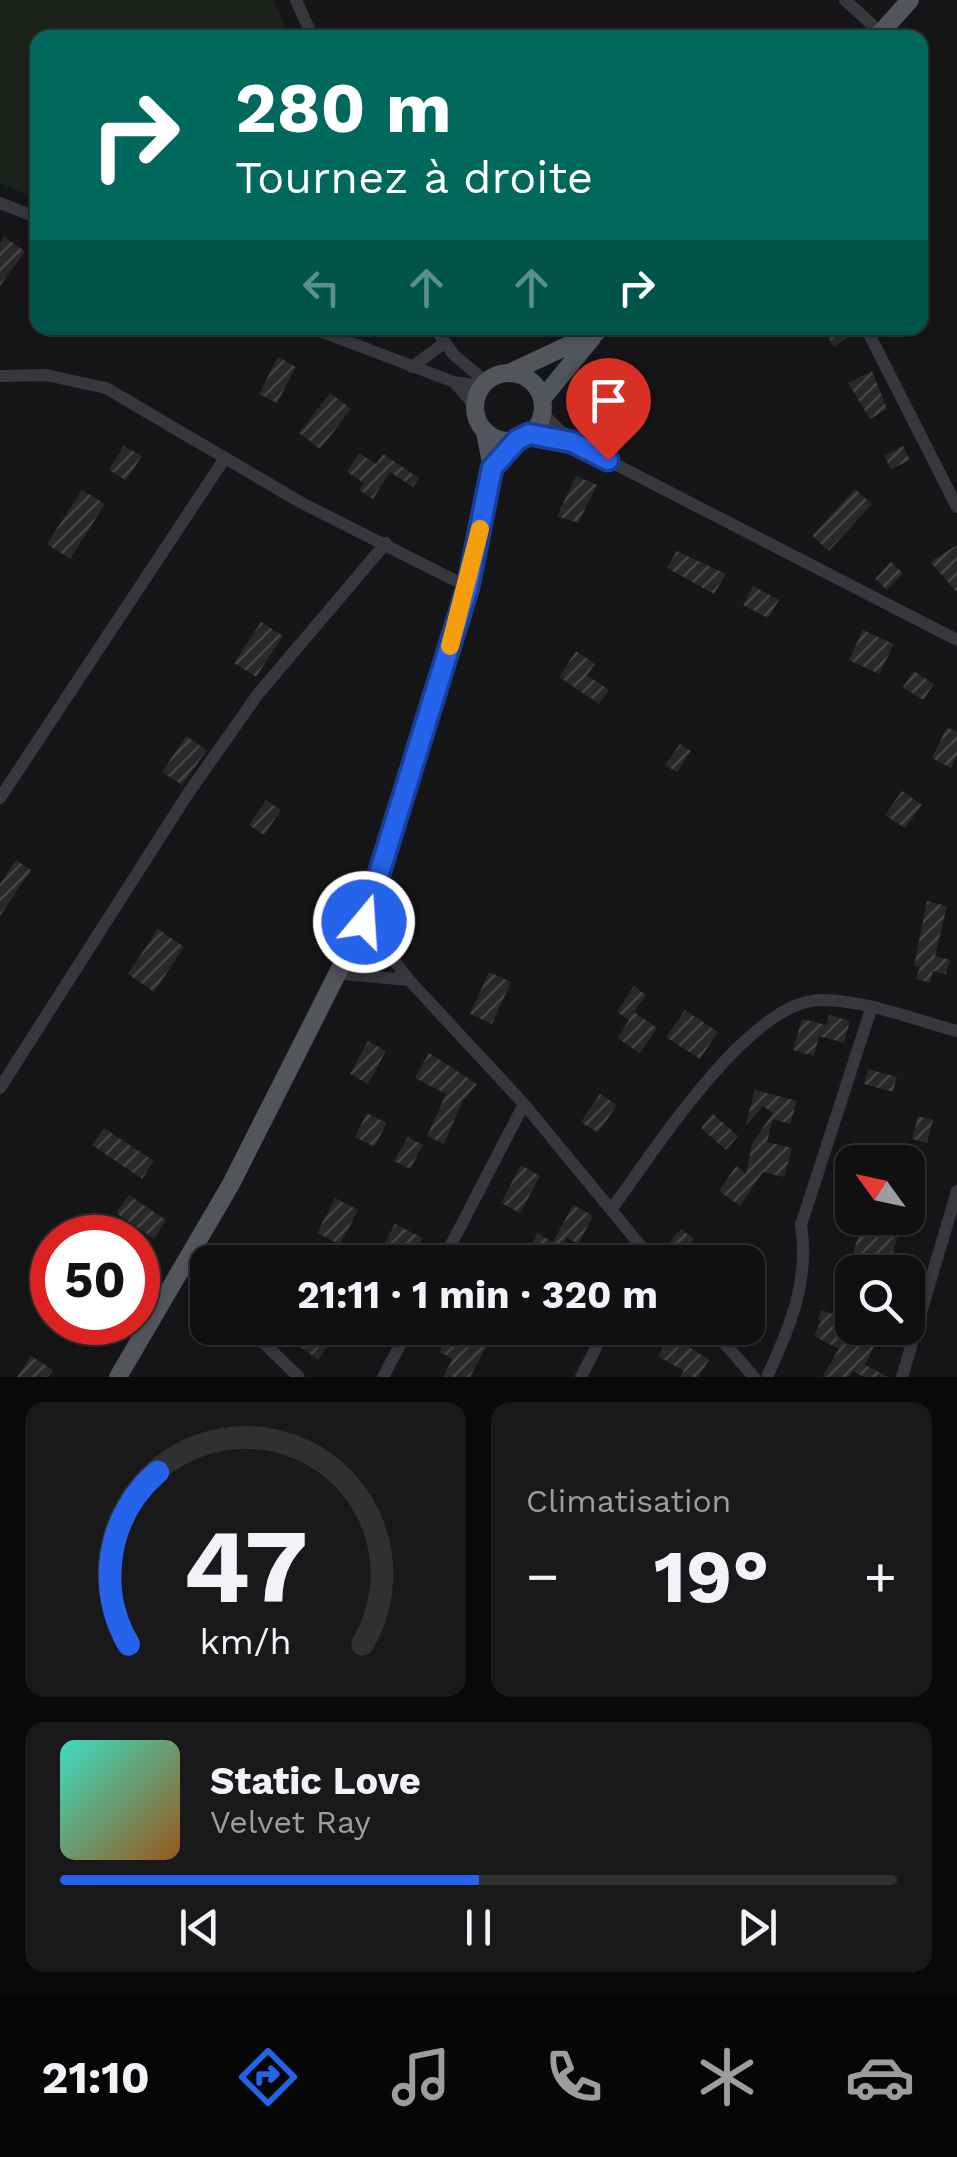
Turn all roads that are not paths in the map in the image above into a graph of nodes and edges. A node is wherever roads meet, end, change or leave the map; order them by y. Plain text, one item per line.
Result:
1 (296, 0) edge
2 (845, 0) edge
3 (910, 0) edge
4 (310, 30) edge
5 (873, 30) edge
6 (883, 30) edge
7 (0, 203) edge
8 (30, 215) edge
9 (330, 335) edge
10 (438, 335) edge
11 (589, 335) edge
12 (595, 335) edge
13 (870, 335) edge
14 (443, 344) junction
15 (412, 367) junction
16 (508, 374) junction
17 (0, 376) edge
18 (454, 382) junction
19 (484, 384) junction
20 (475, 406) junction
21 (542, 406) junction
22 (485, 432) junction
23 (523, 437) junction
24 (572, 442) junction
25 (225, 458) junction
26 (492, 468) junction
27 (957, 507) edge
28 (386, 543) junction
29 (468, 587) junction
30 (957, 640) edge
31 (0, 798) edge
32 (364, 922) junction
33 (342, 974) junction
34 (408, 980) junction
35 (872, 1009) junction
36 (957, 1031) edge
37 (0, 1088) edge
38 (524, 1104) junction
39 (957, 1191) edge
40 (612, 1207) junction
41 (451, 1245) edge
42 (637, 1245) edge
43 (183, 1265) junction
44 (190, 1271) edge
45 (266, 1345) edge
46 (400, 1345) edge
47 (597, 1345) edge
48 (726, 1345) edge
49 (118, 1377) edge
50 (299, 1377) edge
51 (384, 1377) edge
52 (581, 1377) edge
53 (754, 1377) edge
54 (767, 1377) edge
55 (902, 1377) edge

1 - 4 street
2 - 5 street
3 - 6 main road
7 - 8 street
9 - 15 street
10 - 14 street
11 - 16 main road
12 - 21 main road
13 - 27 street
14 - 15 street
14 - 19 street
15 - 18 street
16 - 19 main road
16 - 21 main road
17 - 25 street
18 - 19 street
18 - 20 street
19 - 20 main road
20 - 22 main road
21 - 23 main road
21 - 24 street
22 - 23 main road
22 - 26 main road
23 - 24 street
23 - 26 main road
24 - 30 street
25 - 28 street
25 - 31 street
26 - 29 main road
28 - 29 street
28 - 37 street
29 - 32 main road
32 - 33 main road
32 - 34 street
33 - 34 street
33 - 43 main road
34 - 38 street
35 - 36 street
35 - 40 street
35 - 54 street
38 - 40 street
38 - 41 street
39 - 55 street
40 - 42 street
43 - 44 street
43 - 49 main road
45 - 50 street
46 - 51 street
47 - 52 street
48 - 53 street

